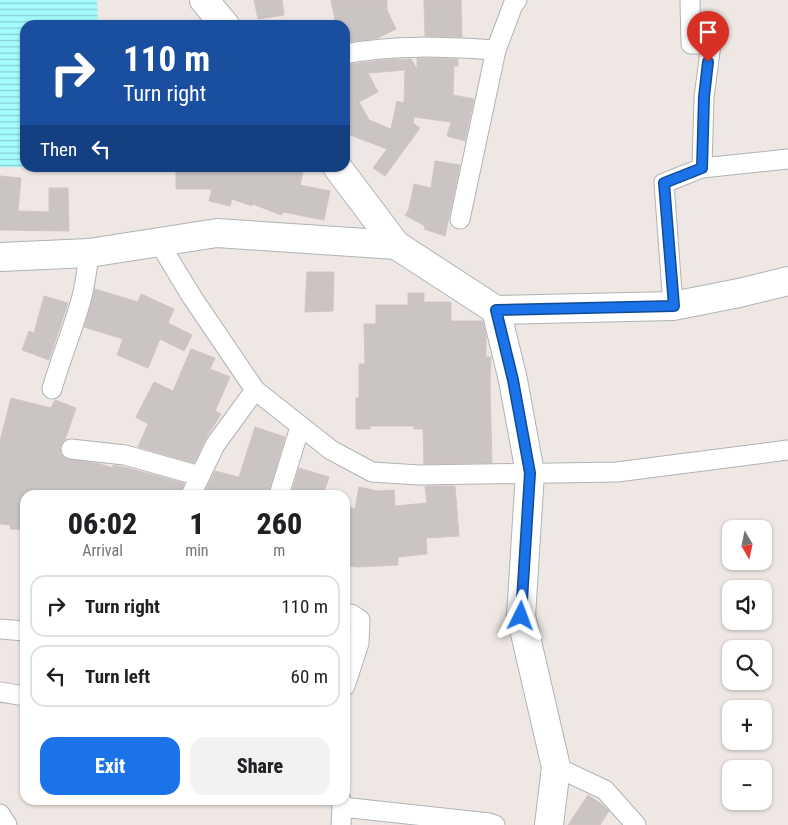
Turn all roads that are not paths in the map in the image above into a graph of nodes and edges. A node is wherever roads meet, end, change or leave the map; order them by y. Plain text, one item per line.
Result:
1 (204, 0) edge
2 (517, 0) edge
3 (690, 0) edge
4 (221, 20) edge
5 (496, 50) junction
6 (350, 53) edge
7 (788, 159) edge
8 (702, 168) junction
9 (341, 172) edge
10 (460, 220) dead end
11 (158, 242) junction
12 (396, 245) junction
13 (90, 253) junction
14 (0, 257) edge
15 (788, 281) edge
16 (674, 306) junction
17 (496, 310) junction
18 (52, 389) dead end
19 (255, 390) junction
20 (300, 427) junction
21 (71, 449) dead end
22 (788, 450) edge
23 (530, 473) junction
24 (200, 476) junction
25 (193, 490) edge
26 (281, 490) edge
27 (350, 614) edge
28 (0, 629) edge
29 (20, 631) edge
30 (350, 671) edge
31 (0, 692) edge
32 (20, 695) edge
33 (556, 767) junction
34 (341, 811) edge
35 (0, 814) edge
36 (7, 825) edge
37 (495, 825) edge
38 (549, 825) edge
39 (636, 825) edge

1 - 4 main road
2 - 5 street
3 - 8 street
5 - 6 street
5 - 10 street
7 - 8 street
8 - 16 street
9 - 12 main road
11 - 12 main road
11 - 13 main road
11 - 19 street
12 - 17 main road
13 - 14 main road
13 - 18 street
15 - 16 main road
16 - 17 main road
17 - 23 main road
19 - 20 street
19 - 24 street
20 - 23 street
20 - 26 street
21 - 24 street
22 - 23 street
23 - 33 main road
24 - 25 street
27 - 30 street
28 - 29 street
31 - 32 street
33 - 38 main road
33 - 39 street
34 - 37 street
35 - 36 street

